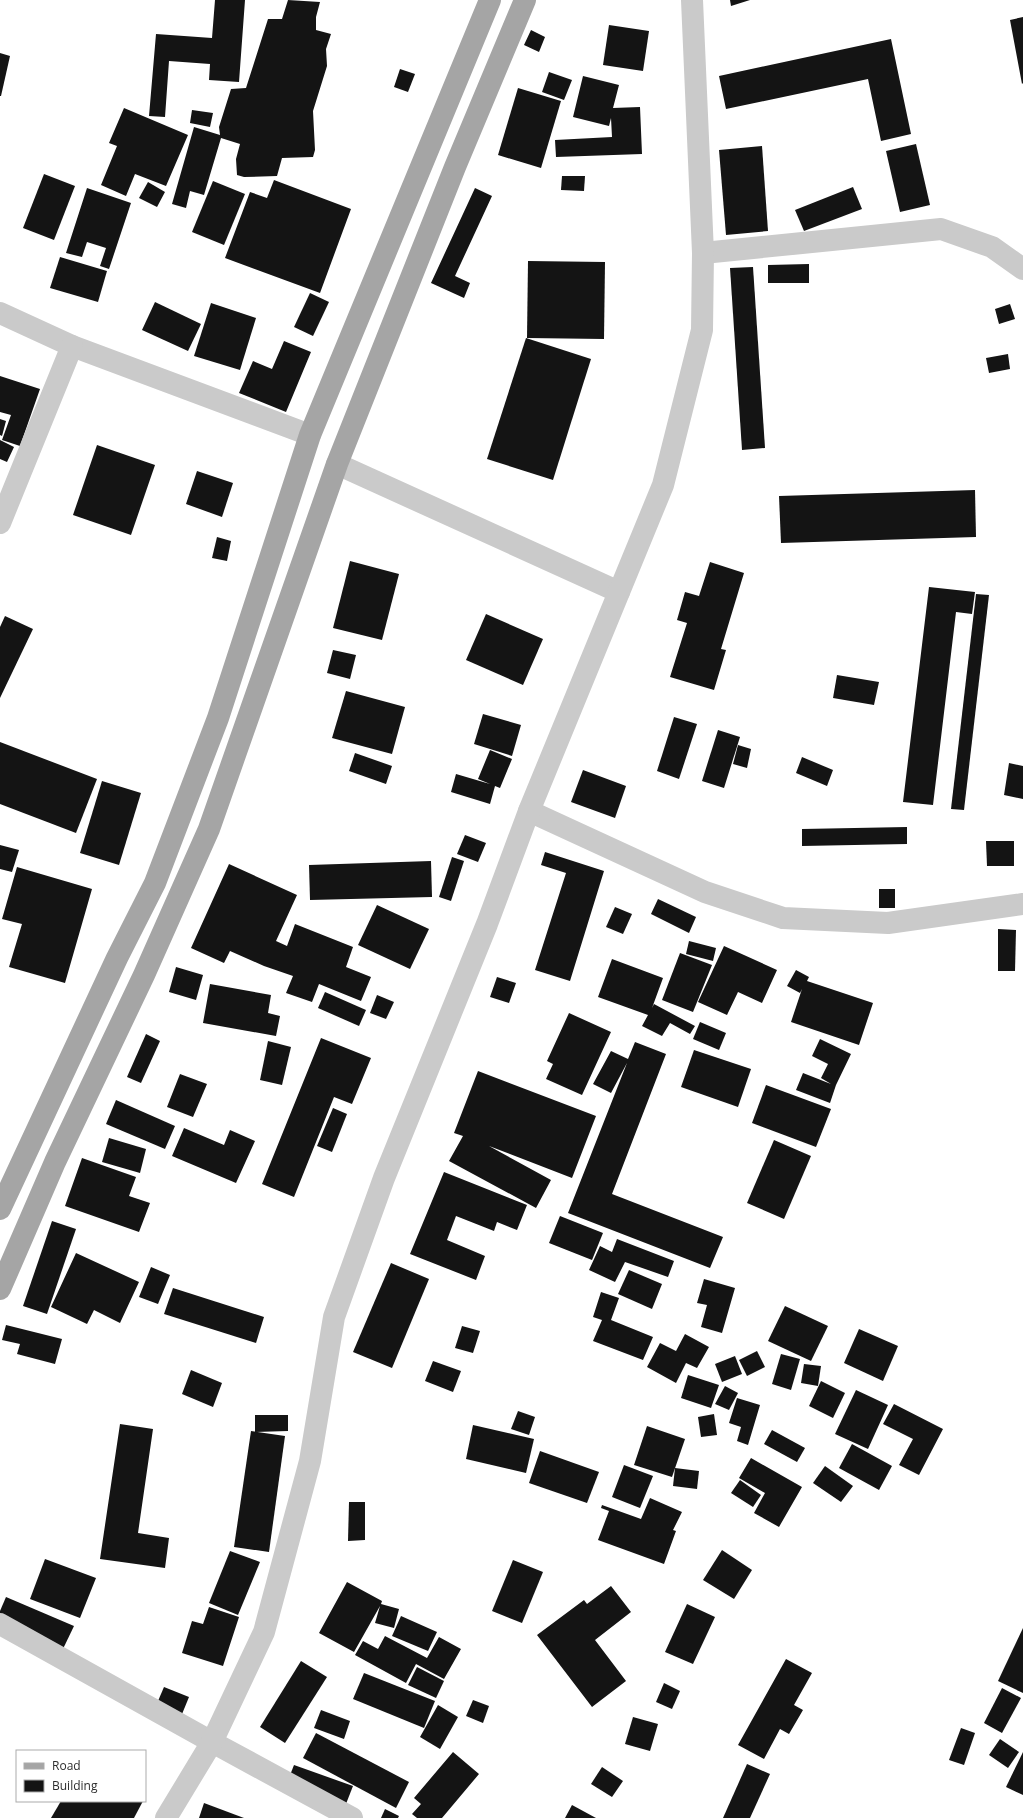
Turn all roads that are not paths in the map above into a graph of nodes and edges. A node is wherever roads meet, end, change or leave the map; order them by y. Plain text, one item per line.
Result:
1 (490, 0) edge
2 (525, 0) edge
3 (692, 0) edge
4 (703, 253) junction
5 (1023, 269) edge
6 (0, 313) edge
7 (72, 346) junction
8 (310, 435) junction
9 (337, 464) junction
10 (0, 523) edge
11 (619, 592) junction
12 (528, 811) junction
13 (1023, 904) edge
14 (104, 987) junction
15 (131, 1002) junction
16 (0, 1209) edge
17 (0, 1289) edge
18 (0, 1624) edge
19 (212, 1742) junction
20 (166, 1818) edge
21 (352, 1818) edge

1 - 8 main road
2 - 9 main road
3 - 4 street
4 - 5 street
4 - 11 street
6 - 7 street
7 - 8 street
7 - 10 street
8 - 14 main road
9 - 11 street
9 - 15 main road
11 - 12 street
12 - 13 street
12 - 19 street
14 - 15 main road
14 - 16 main road
15 - 17 main road
18 - 19 street
19 - 20 street
19 - 21 street

